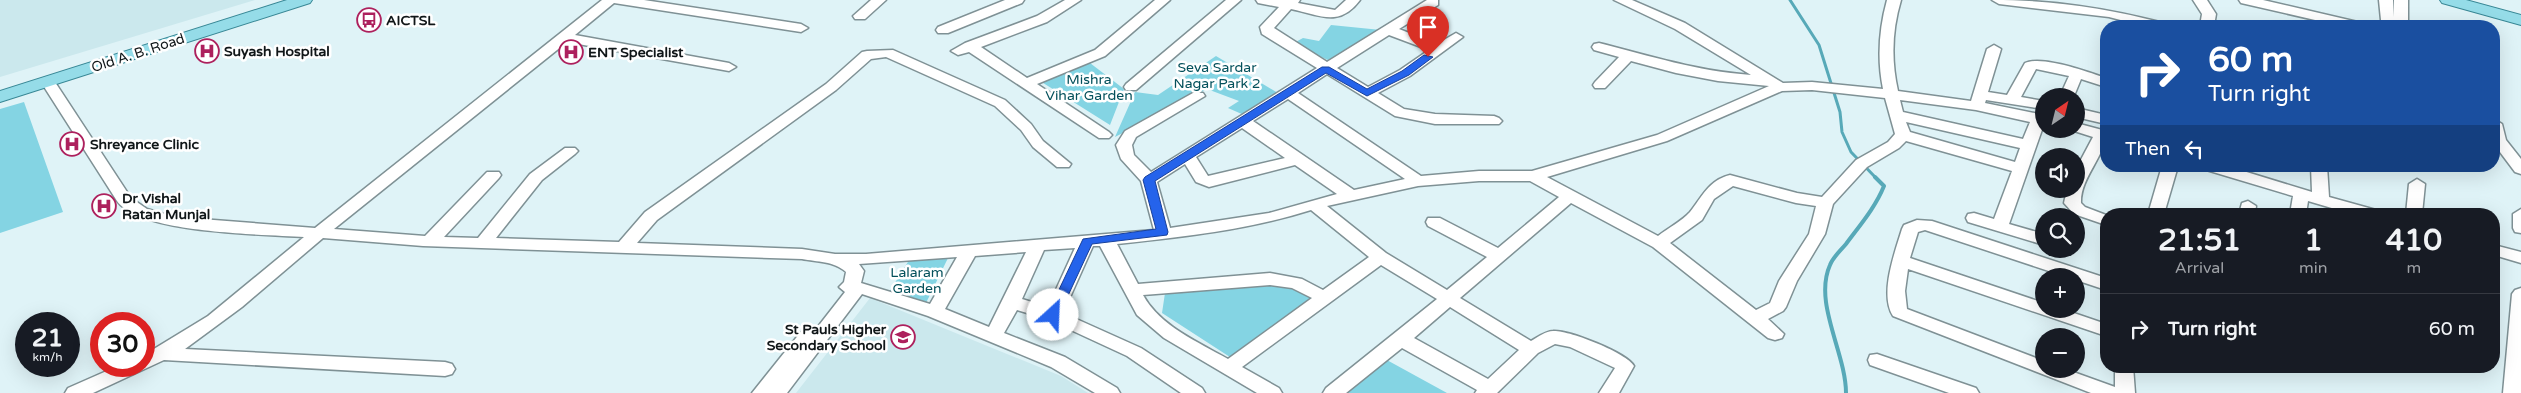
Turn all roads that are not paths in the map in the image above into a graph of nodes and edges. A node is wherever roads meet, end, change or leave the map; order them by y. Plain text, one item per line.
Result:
1 (269, 0) edge
2 (304, 0) edge
3 (610, 0) edge
4 (618, 0) edge
5 (879, 0) edge
6 (1018, 0) edge
7 (1074, 0) edge
8 (1163, 0) edge
9 (1234, 0) edge
10 (1262, 0) edge
11 (1353, 0) edge
12 (1621, 0) edge
13 (1894, 0) edge
14 (1999, 0) edge
15 (2200, 0) edge
16 (2246, 0) edge
17 (2386, 0) edge
18 (2401, 0) edge
19 (2448, 0) edge
20 (1433, 2) dead end
21 (2035, 2) edge
22 (1290, 3) edge
23 (1638, 3) edge
24 (2475, 4) edge
25 (860, 16) dead end
26 (976, 17) junction
27 (2136, 20) edge
28 (2208, 20) edge
29 (2330, 20) edge
30 (2390, 20) edge
31 (2401, 20) edge
32 (2521, 20) edge
33 (801, 28) dead end
34 (943, 30) dead end
35 (1388, 30) junction
36 (1002, 34) junction
37 (564, 37) junction
38 (1456, 37) dead end
39 (1599, 47) dead end
40 (1439, 49) junction
41 (1994, 49) dead end
42 (1629, 55) junction
43 (729, 67) dead end
44 (1326, 69) junction
45 (2077, 74) junction
46 (2100, 81) edge
47 (48, 82) junction
48 (1027, 83) junction
49 (1600, 84) dead end
50 (1776, 84) junction
51 (0, 85) edge
52 (1130, 88) dead end
53 (2071, 88) edge
54 (1288, 93) junction
55 (1367, 93) junction
56 (1891, 94) junction
57 (1198, 96) dead end
58 (0, 97) edge
59 (2012, 100) junction
60 (1979, 101) junction
61 (2035, 112) edge
62 (2035, 113) edge
63 (1896, 115) junction
64 (2085, 118) edge
65 (1242, 121) junction
66 (1494, 121) dead end
67 (2100, 127) edge
68 (2085, 128) edge
69 (2100, 129) edge
70 (2035, 130) edge
71 (1104, 135) dead end
72 (1903, 135) junction
73 (2100, 140) edge
74 (2028, 145) junction
75 (2500, 145) edge
76 (570, 151) dead end
77 (1187, 156) junction
78 (1298, 159) junction
79 (1063, 164) dead end
80 (2020, 168) junction
81 (2085, 168) edge
82 (2521, 169) edge
83 (2168, 172) edge
84 (2229, 172) edge
85 (2319, 172) edge
86 (493, 175) dead end
87 (1533, 176) junction
88 (1149, 180) junction
89 (1418, 181) junction
90 (2417, 184) dead end
91 (2301, 194) junction
92 (1570, 195) junction
93 (1351, 196) junction
94 (2070, 198) edge
95 (2321, 200) junction
96 (1825, 202) junction
97 (1314, 204) junction
98 (2158, 208) edge
99 (2299, 208) edge
100 (2349, 208) edge
101 (2415, 208) edge
102 (2521, 214) edge
103 (1974, 218) dead end
104 (2100, 218) edge
105 (1434, 222) dead end
106 (2000, 226) junction
107 (2521, 228) edge
108 (1162, 232) junction
109 (318, 233) junction
110 (2035, 237) edge
111 (1106, 240) junction
112 (1087, 241) junction
113 (430, 242) junction
114 (483, 243) junction
115 (1658, 243) junction
116 (1038, 244) junction
117 (623, 248) junction
118 (970, 250) junction
119 (2500, 252) edge
120 (1499, 256) junction
121 (1380, 257) junction
122 (2521, 258) edge
123 (836, 259) junction
124 (1900, 261) junction
125 (2100, 282) edge
126 (852, 286) junction
127 (1131, 290) junction
128 (2521, 294) edge
129 (1448, 297) junction
130 (1326, 298) junction
131 (1012, 302) junction
132 (2035, 306) edge
133 (934, 312) junction
134 (1053, 315) junction
135 (1754, 318) junction
136 (2071, 318) edge
137 (2100, 328) edge
138 (1775, 334) dead end
139 (993, 336) junction
140 (1401, 339) junction
141 (1531, 349) junction
142 (163, 354) junction
143 (155, 358) edge
144 (1878, 360) dead end
145 (2035, 364) edge
146 (1229, 367) junction
147 (445, 369) dead end
148 (2124, 373) edge
149 (111, 377) edge
150 (2071, 378) edge
151 (1947, 389) edge
152 (1487, 391) edge
153 (75, 393) edge
154 (762, 393) edge
155 (777, 393) edge
156 (1110, 393) edge
157 (1195, 393) edge
158 (1272, 393) edge
159 (1333, 393) edge
160 (1609, 393) edge
161 (1969, 393) edge
162 (2111, 393) edge
163 (2125, 393) edge
164 (2513, 393) edge

1 - 51 main road, Old A. B. Road
2 - 47 main road, Old A. B. Road
3 - 37 street
4 - 33 street
5 - 25 street
6 - 26 street
7 - 36 street
8 - 48 street
9 - 52 street
10 - 22 street
11 - 22 street
12 - 23 street
13 - 56 street
14 - 21 street
15 - 28 street
16 - 29 street
17 - 30 street
18 - 31 street
19 - 24 main road
20 - 35 street
21 - 27 street
22 - 44 street
23 - 50 street
24 - 32 main road
26 - 34 street
26 - 36 street
35 - 40 street
35 - 44 street
36 - 48 street
37 - 43 street
37 - 109 street
38 - 40 street
39 - 42 street
40 - 55 street
41 - 60 street
42 - 49 street
42 - 50 street
44 - 54 street
44 - 55 street
45 - 46 street
45 - 53 street
45 - 59 street
47 - 58 main road, Old A. B. Road
47 - 109 street
48 - 71 street
50 - 56 street
50 - 87 street
54 - 65 street
54 - 89 street
55 - 66 street
56 - 60 street
56 - 63 street
57 - 88 street
59 - 60 street
59 - 61 street
60 - 62 street
63 - 72 street
63 - 74 street
64 - 67 street
65 - 77 street
65 - 78 street
68 - 69 street
70 - 74 street
72 - 80 street
72 - 96 street
73 - 81 street
74 - 80 street
75 - 82 street
76 - 114 street
77 - 78 street
77 - 88 street
78 - 93 street
79 - 117 street
80 - 106 street
83 - 98 street
84 - 91 street
85 - 95 street
86 - 113 street
87 - 89 street
87 - 92 street
88 - 108 street
89 - 93 street
90 - 101 street
91 - 95 street
91 - 99 street
92 - 115 street
92 - 120 street
93 - 97 street
94 - 104 street
95 - 100 street
96 - 115 street
96 - 135 street
97 - 108 street
97 - 121 street
102 - 107 street
103 - 106 street
105 - 120 street
106 - 110 street
108 - 111 street
109 - 113 street
109 - 142 street
111 - 112 street
111 - 127 street
112 - 116 street
112 - 134 street
113 - 114 street
114 - 117 street
115 - 135 street
116 - 118 street
116 - 131 street
117 - 123 street
118 - 123 street
118 - 133 street
119 - 122 street
120 - 129 street
121 - 129 street
121 - 130 street
123 - 126 street
124 - 125 street
124 - 132 street
124 - 145 street
126 - 133 street
126 - 154 street
126 - 155 street
127 - 130 street
127 - 146 street
128 - 164 street
129 - 140 street
129 - 141 street
130 - 146 street
131 - 134 street
131 - 139 street
133 - 139 street
134 - 157 street
135 - 138 street
136 - 137 street
139 - 156 street
140 - 152 street
140 - 159 street
141 - 152 street
141 - 160 street
142 - 143 street
142 - 147 street
144 - 151 street
146 - 158 street
148 - 163 street
149 - 153 street
150 - 162 street
151 - 161 street

